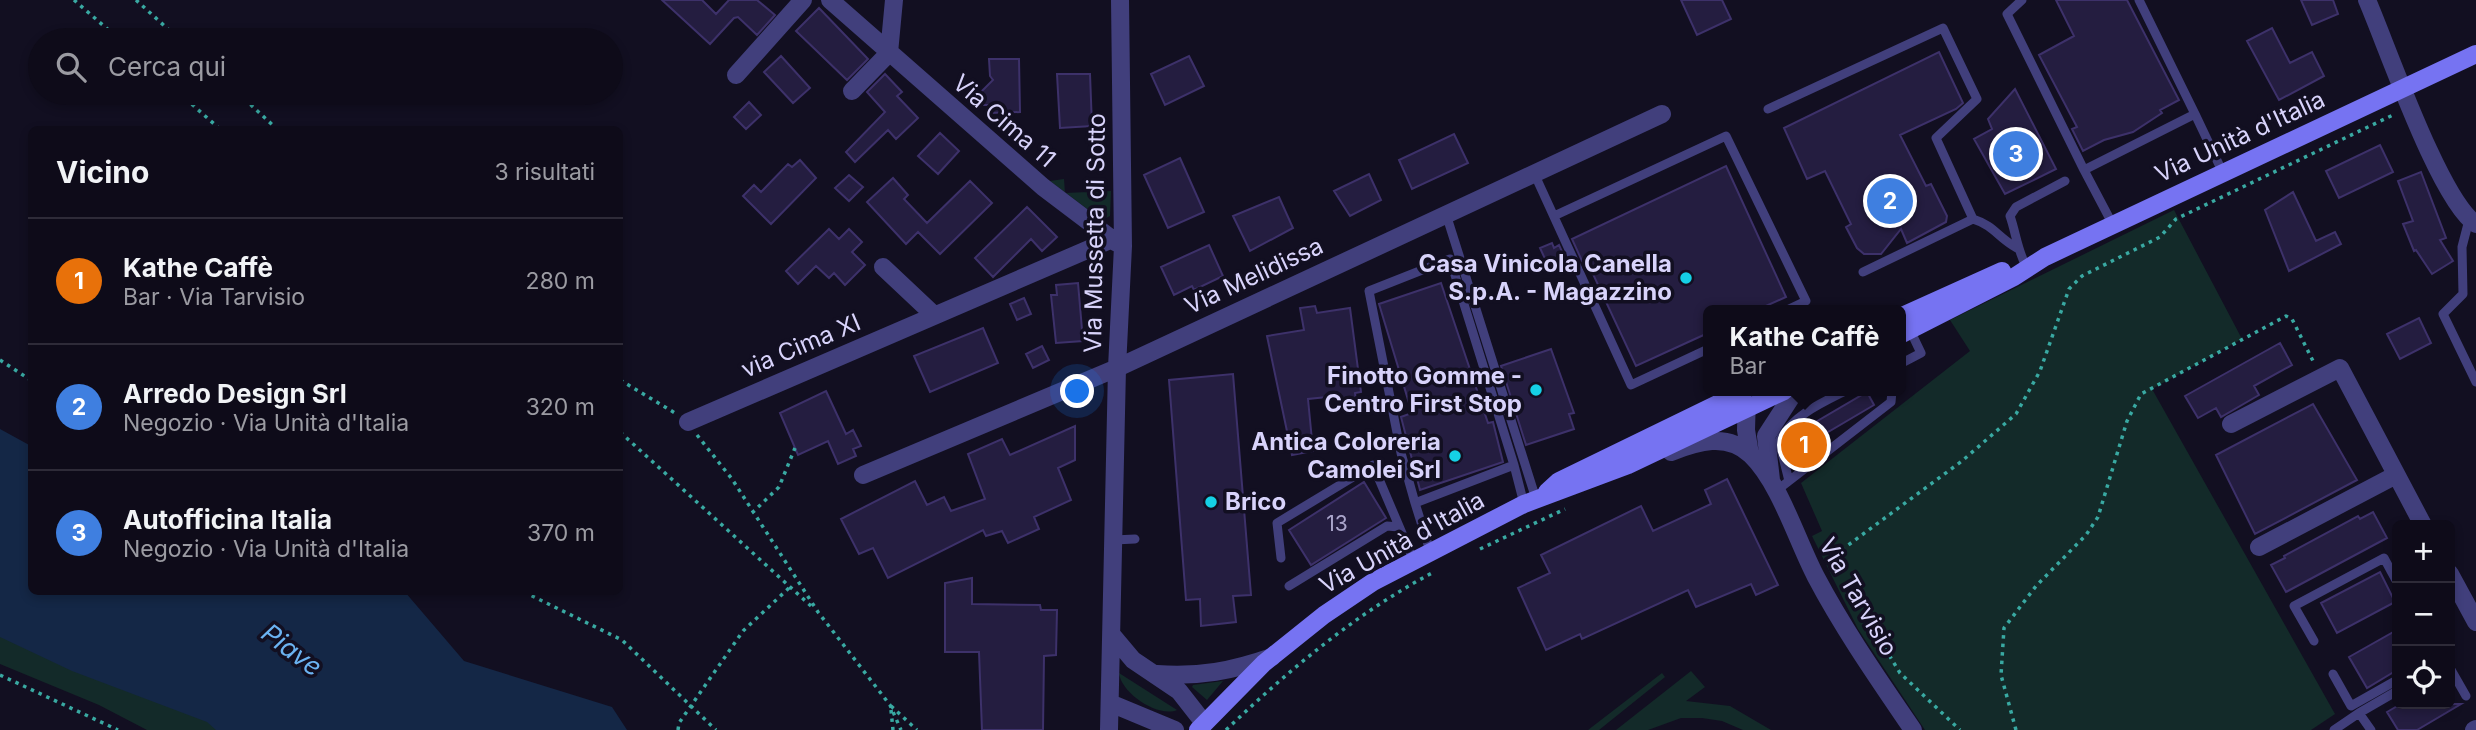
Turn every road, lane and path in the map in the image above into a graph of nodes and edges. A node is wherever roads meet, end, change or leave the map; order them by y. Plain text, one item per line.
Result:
1 (74, 0) edge
2 (136, 0) edge
3 (803, 0) edge
4 (830, 0) edge
5 (894, 0) edge
6 (1121, 0) edge
7 (2022, 0) edge
8 (2139, 0) edge
9 (2367, 0) edge
10 (106, 28) edge
11 (167, 28) edge
12 (889, 53) junction
13 (2476, 54) edge
14 (736, 75) dead end
15 (2403, 87) junction
16 (852, 91) dead end
17 (193, 105) edge
18 (251, 105) edge
19 (2410, 107) junction
20 (1768, 108) dead end
21 (1662, 114) dead end
22 (2195, 114) junction
23 (216, 126) edge
24 (274, 126) edge
25 (2084, 170) junction
26 (1534, 173) junction
27 (2223, 173) junction
28 (2065, 181) dead end
29 (1446, 214) junction
30 (1554, 216) junction
31 (1973, 219) junction
32 (2472, 222) edge
33 (2113, 225) junction
34 (1117, 243) junction
35 (2017, 248) junction
36 (883, 267) dead end
37 (2026, 267) junction
38 (1863, 272) dead end
39 (1798, 305) edge
40 (934, 316) junction
41 (1906, 325) edge
42 (1906, 331) edge
43 (1703, 350) edge
44 (0, 360) edge
45 (1906, 361) edge
46 (1117, 368) junction
47 (28, 378) edge
48 (2320, 378) junction
49 (623, 382) edge
50 (2476, 382) edge
51 (1762, 396) edge
52 (1792, 396) edge
53 (1835, 396) edge
54 (1892, 396) edge
55 (1744, 400) edge
56 (688, 422) junction
57 (2231, 424) dead end
58 (623, 435) edge
59 (1766, 436) junction
60 (795, 448) dead end
61 (1750, 454) junction
62 (1514, 466) junction
63 (1628, 466) junction
64 (863, 475) dead end
65 (2396, 475) junction
66 (1778, 485) junction
67 (1535, 499) junction
68 (1415, 503) junction
69 (1572, 506) dead end
70 (752, 513) junction
71 (2420, 520) edge
72 (1399, 527) junction
73 (1135, 539) dead end
74 (1114, 540) junction
75 (2259, 547) dead end
76 (1477, 550) dead end
77 (1430, 551) junction
78 (1281, 558) dead end
79 (1413, 559) junction
80 (1823, 564) dead end
81 (1433, 572) dead end
82 (2392, 573) edge
83 (1832, 582) dead end
84 (1289, 586) dead end
85 (2455, 586) edge
86 (790, 587) junction
87 (530, 595) edge
88 (2471, 601) edge
89 (818, 612) junction
90 (2476, 622) edge
91 (1112, 635) junction
92 (2314, 641) dead end
93 (1272, 657) junction
94 (1157, 674) junction
95 (2333, 674) dead end
96 (0, 675) edge
97 (2455, 677) edge
98 (2392, 684) edge
99 (2392, 694) edge
100 (2466, 696) dead end
101 (1110, 703) junction
102 (890, 705) junction
103 (691, 706) junction
104 (2359, 713) junction
105 (1201, 726) edge
106 (118, 730) edge
107 (678, 730) edge
108 (716, 730) edge
109 (893, 730) edge
110 (901, 730) edge
111 (918, 730) edge
112 (1109, 730) edge
113 (1175, 730) edge
114 (1226, 730) edge
115 (1913, 730) edge
116 (1960, 730) edge
117 (2016, 730) edge
118 (2334, 730) edge
119 (2371, 730) edge

1 - 10 path
2 - 11 path
3 - 14 street
4 - 12 street, Via Cima 11
5 - 12 street
6 - 34 street, Via Mussetta di Sotto
7 - 25 lane
8 - 22 lane
9 - 15 street
12 - 16 street
12 - 34 street, Via Cima 11
13 - 15 main road, Via Unità d'Italia
15 - 19 street
15 - 27 main road, Via Unità d'Italia
17 - 23 path
18 - 24 path
19 - 32 street
19 - 80 path
20 - 31 lane
21 - 26 street, Via Melidissa
22 - 25 lane
22 - 27 lane
25 - 33 lane
26 - 29 street, Via Melidissa
26 - 30 lane
27 - 33 main road, Via Unità d'Italia
28 - 35 lane
29 - 46 street, Via Melidissa
29 - 67 lane
30 - 39 lane
30 - 43 lane
31 - 35 lane
31 - 38 lane
32 - 50 lane
33 - 37 main road, Via Unità d'Italia
34 - 40 street, via Cima XI
34 - 46 street, Via Mussetta di Sotto
35 - 37 lane
36 - 40 street
37 - 41 main road, Via Unità d'Italia
40 - 56 street, via Cima XI
42 - 45 lane
44 - 47 path
46 - 64 street, Via Melidissa
46 - 74 street, Via Mussetta di Sotto
48 - 57 street
48 - 65 street
48 - 117 path
49 - 56 path
51 - 55 main road, Via Unità d'Italia
52 - 59 street
53 - 66 lane
54 - 66 lane
55 - 59 street
55 - 61 street
55 - 63 main road, Via Unità d'Italia
55 - 67 main road, Via Unità d'Italia
56 - 70 path
58 - 86 path
59 - 66 street, Via Tarvisio
60 - 70 path
61 - 63 street
61 - 66 street, Via Tarvisio
62 - 67 lane
62 - 68 lane
62 - 68 lane
63 - 67 main road, Via Unità d'Italia
65 - 71 street
65 - 75 street
66 - 115 street, Via Tarvisio
67 - 77 main road, Via Unità d'Italia
68 - 77 lane
69 - 76 path
70 - 89 path
72 - 78 lane
72 - 79 lane
72 - 84 lane
73 - 74 lane
74 - 91 street, Via Mussetta di Sotto
77 - 79 main road, Via Unità d'Italia
79 - 93 main road, Via Unità d'Italia
81 - 114 path
82 - 92 lane
83 - 116 path
85 - 88 street
86 - 89 path
86 - 103 path
87 - 103 path
88 - 90 street
89 - 102 path
91 - 94 street
91 - 101 street, Via Mussetta di Sotto
93 - 94 street
93 - 105 main road, Via Unità d'Italia
94 - 105 street
95 - 98 lane
96 - 106 path
97 - 100 lane
99 - 104 lane
101 - 112 street, Via Mussetta di Sotto
101 - 113 street
102 - 109 path
102 - 110 path
102 - 111 path
103 - 107 path
103 - 108 path
104 - 118 lane
104 - 119 lane

